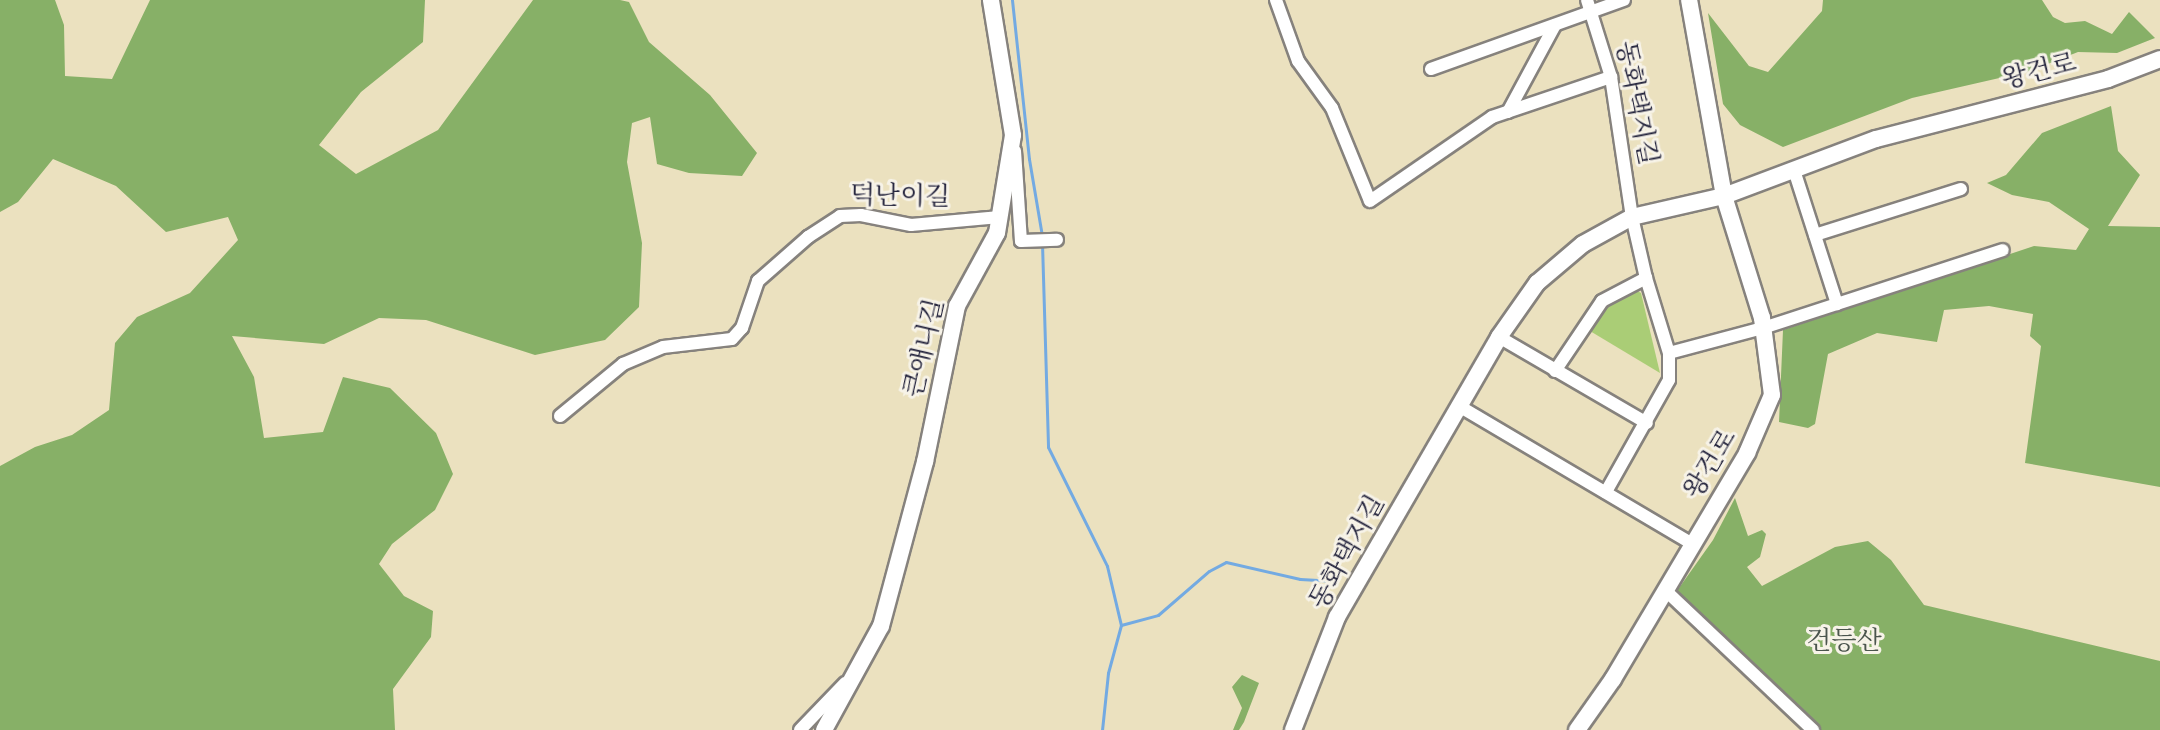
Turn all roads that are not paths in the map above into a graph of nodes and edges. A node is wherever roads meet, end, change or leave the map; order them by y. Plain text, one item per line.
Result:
1 (991, 0) edge
2 (1275, 0) edge
3 (1624, 0) edge
4 (1689, 0) edge
5 (1589, 6) edge
6 (1555, 25) junction
7 (2160, 58) edge
8 (1431, 69) dead end
9 (1611, 77) junction
10 (1508, 112) junction
11 (1013, 135) junction
12 (1794, 170) junction
13 (1961, 189) dead end
14 (1724, 196) junction
15 (1000, 217) junction
16 (1632, 217) junction
17 (1815, 235) junction
18 (1055, 240) dead end
19 (2003, 250) dead end
20 (1646, 278) junction
21 (1838, 304) junction
22 (1763, 328) junction
23 (1498, 338) junction
24 (1669, 353) junction
25 (1556, 371) junction
26 (1459, 406) junction
27 (560, 416) dead end
28 (1647, 423) junction
29 (1606, 492) junction
30 (1692, 544) junction
31 (1665, 590) junction
32 (856, 671) junction
33 (800, 730) edge
34 (824, 730) edge
35 (1293, 730) edge
36 (1577, 730) edge
37 (1813, 730) edge

1 - 11 street, 큰애니길
2 - 10 street
3 - 5 street
4 - 14 street, 왕건로
5 - 6 street
5 - 9 street, 동화택지길
6 - 8 street
6 - 10 street
7 - 12 street, 왕건로
9 - 10 street
9 - 16 street, 동화택지길
11 - 15 street, 큰애니길
11 - 18 street
12 - 14 street, 왕건로
12 - 17 street
13 - 17 street
14 - 16 street, 동화택지길
14 - 22 street, 왕건로
15 - 27 street, 덕난이길
15 - 32 street, 큰애니길
16 - 20 street, 동화택지길
16 - 23 street, 동화택지길
17 - 21 street
19 - 21 street
20 - 24 street, 동화택지길
20 - 25 street
21 - 22 street
22 - 24 street
22 - 30 street, 왕건로
23 - 25 street
23 - 26 street, 동화택지길
24 - 28 street, 동화택지길
25 - 28 street
26 - 29 street
26 - 35 street, 동화택지길
28 - 29 street, 동화택지길
29 - 30 street
30 - 31 street, 왕건로
31 - 36 street, 왕건로
31 - 37 street
32 - 33 street, 큰애니길
32 - 34 street, 큰애니길

